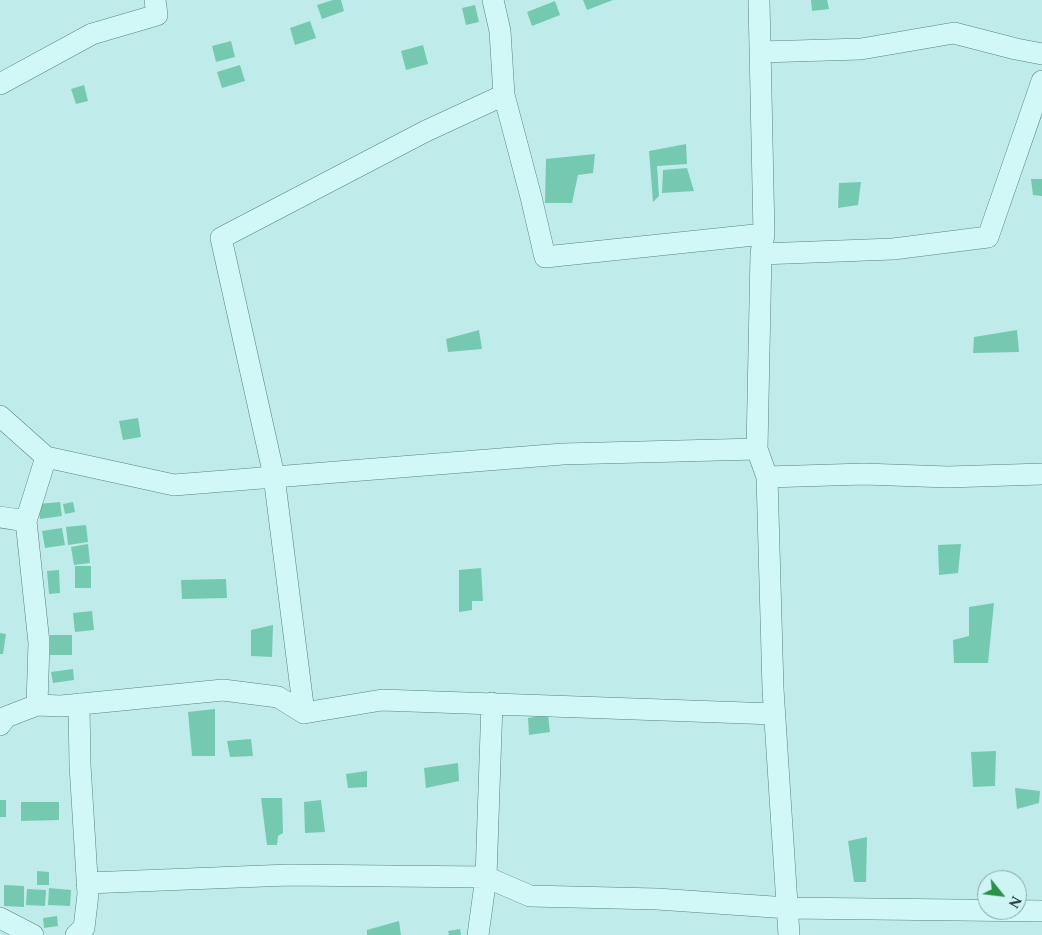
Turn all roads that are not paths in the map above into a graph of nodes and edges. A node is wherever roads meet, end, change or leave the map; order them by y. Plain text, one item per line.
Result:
1 (155, 0) edge
2 (493, 0) edge
3 (759, 0) edge
4 (761, 52) junction
5 (1042, 54) edge
6 (1042, 81) edge
7 (0, 84) edge
8 (504, 95) junction
9 (763, 244) junction
10 (0, 416) edge
11 (757, 449) junction
12 (46, 457) junction
13 (1042, 474) edge
14 (274, 476) junction
15 (767, 477) junction
16 (0, 517) edge
17 (26, 521) junction
18 (492, 703) junction
19 (79, 704) junction
20 (37, 705) junction
21 (304, 713) junction
22 (775, 714) junction
23 (0, 725) edge
24 (486, 877) junction
25 (87, 883) junction
26 (788, 908) junction
27 (1042, 911) edge
28 (0, 918) edge
29 (33, 935) edge
30 (76, 935) edge
31 (478, 935) edge
32 (789, 935) edge

1 - 7 street
2 - 8 street
3 - 4 street
4 - 5 street
4 - 9 street
6 - 9 street
8 - 9 street
8 - 14 street
9 - 11 street
10 - 12 street
11 - 14 street
11 - 15 street
12 - 14 street
12 - 17 street
13 - 15 street
14 - 21 street
15 - 22 street
16 - 17 street
17 - 20 street
18 - 21 street
18 - 22 street
18 - 24 street
19 - 20 street
19 - 21 street
19 - 25 street
20 - 23 street
22 - 26 street
24 - 25 street
24 - 26 street
24 - 31 street
25 - 30 street
26 - 27 street
26 - 32 street
28 - 29 street

